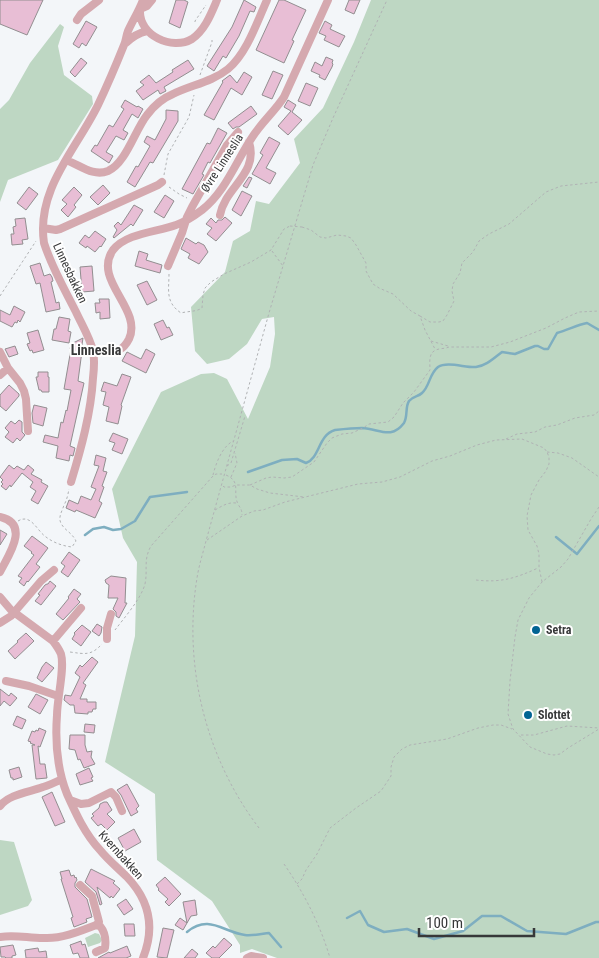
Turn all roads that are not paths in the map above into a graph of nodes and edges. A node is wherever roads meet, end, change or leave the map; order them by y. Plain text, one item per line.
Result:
1 (98, 0) edge
2 (143, 0) edge
3 (152, 0) edge
4 (217, 0) edge
5 (267, 0) edge
6 (328, 0) edge
7 (140, 8) junction
8 (77, 20) dead end
9 (147, 31) junction
10 (124, 44) junction
11 (238, 132) dead end
12 (249, 142) junction
13 (66, 160) junction
14 (162, 182) road end
15 (220, 215) dead end
16 (185, 221) junction
17 (43, 228) junction
18 (168, 266) road end
19 (93, 350) junction
20 (0, 352) edge
21 (8, 368) junction
22 (0, 376) edge
23 (28, 431) dead end
24 (71, 482) road end
25 (0, 517) edge
26 (54, 570) dead end
27 (0, 572) edge
28 (0, 597) edge
29 (80, 608) dead end
30 (14, 613) junction
31 (111, 614) dead end
32 (0, 623) edge
33 (106, 639) road end
34 (53, 641) junction
35 (6, 682) dead end
36 (58, 696) junction
37 (62, 779) junction
38 (70, 800) junction
39 (0, 806) edge
40 (122, 811) dead end
41 (80, 885) dead end
42 (96, 926) junction
43 (0, 937) edge
44 (96, 952) dead end
45 (143, 958) edge
46 (247, 958) edge
47 (263, 958) edge

1 - 8 street
2 - 7 street, Linnesbakken
3 - 7 street
4 - 9 street
5 - 13 street
6 - 12 street, Øvre Linneslia
7 - 9 street
7 - 10 street, Linnesbakken
9 - 10 street
10 - 13 street, Linnesbakken
11 - 16 street
12 - 15 street
12 - 16 street, Øvre Linneslia
13 - 17 street, Linnesbakken
14 - 17 street
16 - 18 street
16 - 19 street, Øvre Linneslia
17 - 19 street, Linnesbakken
19 - 24 street, Linnesbakken
20 - 21 street
21 - 22 street
21 - 23 street
25 - 27 street
26 - 30 street
28 - 30 street, Kvernbakken
29 - 34 street
30 - 32 street
30 - 34 street, Kvernbakken
31 - 33 street
34 - 36 street, Kvernbakken
35 - 36 street
36 - 37 street, Kvernbakken
37 - 38 street, Kvernbakken
37 - 39 street
38 - 40 street
38 - 45 street, Kvernbakken
41 - 42 street
42 - 43 street
42 - 44 street
46 - 47 street

